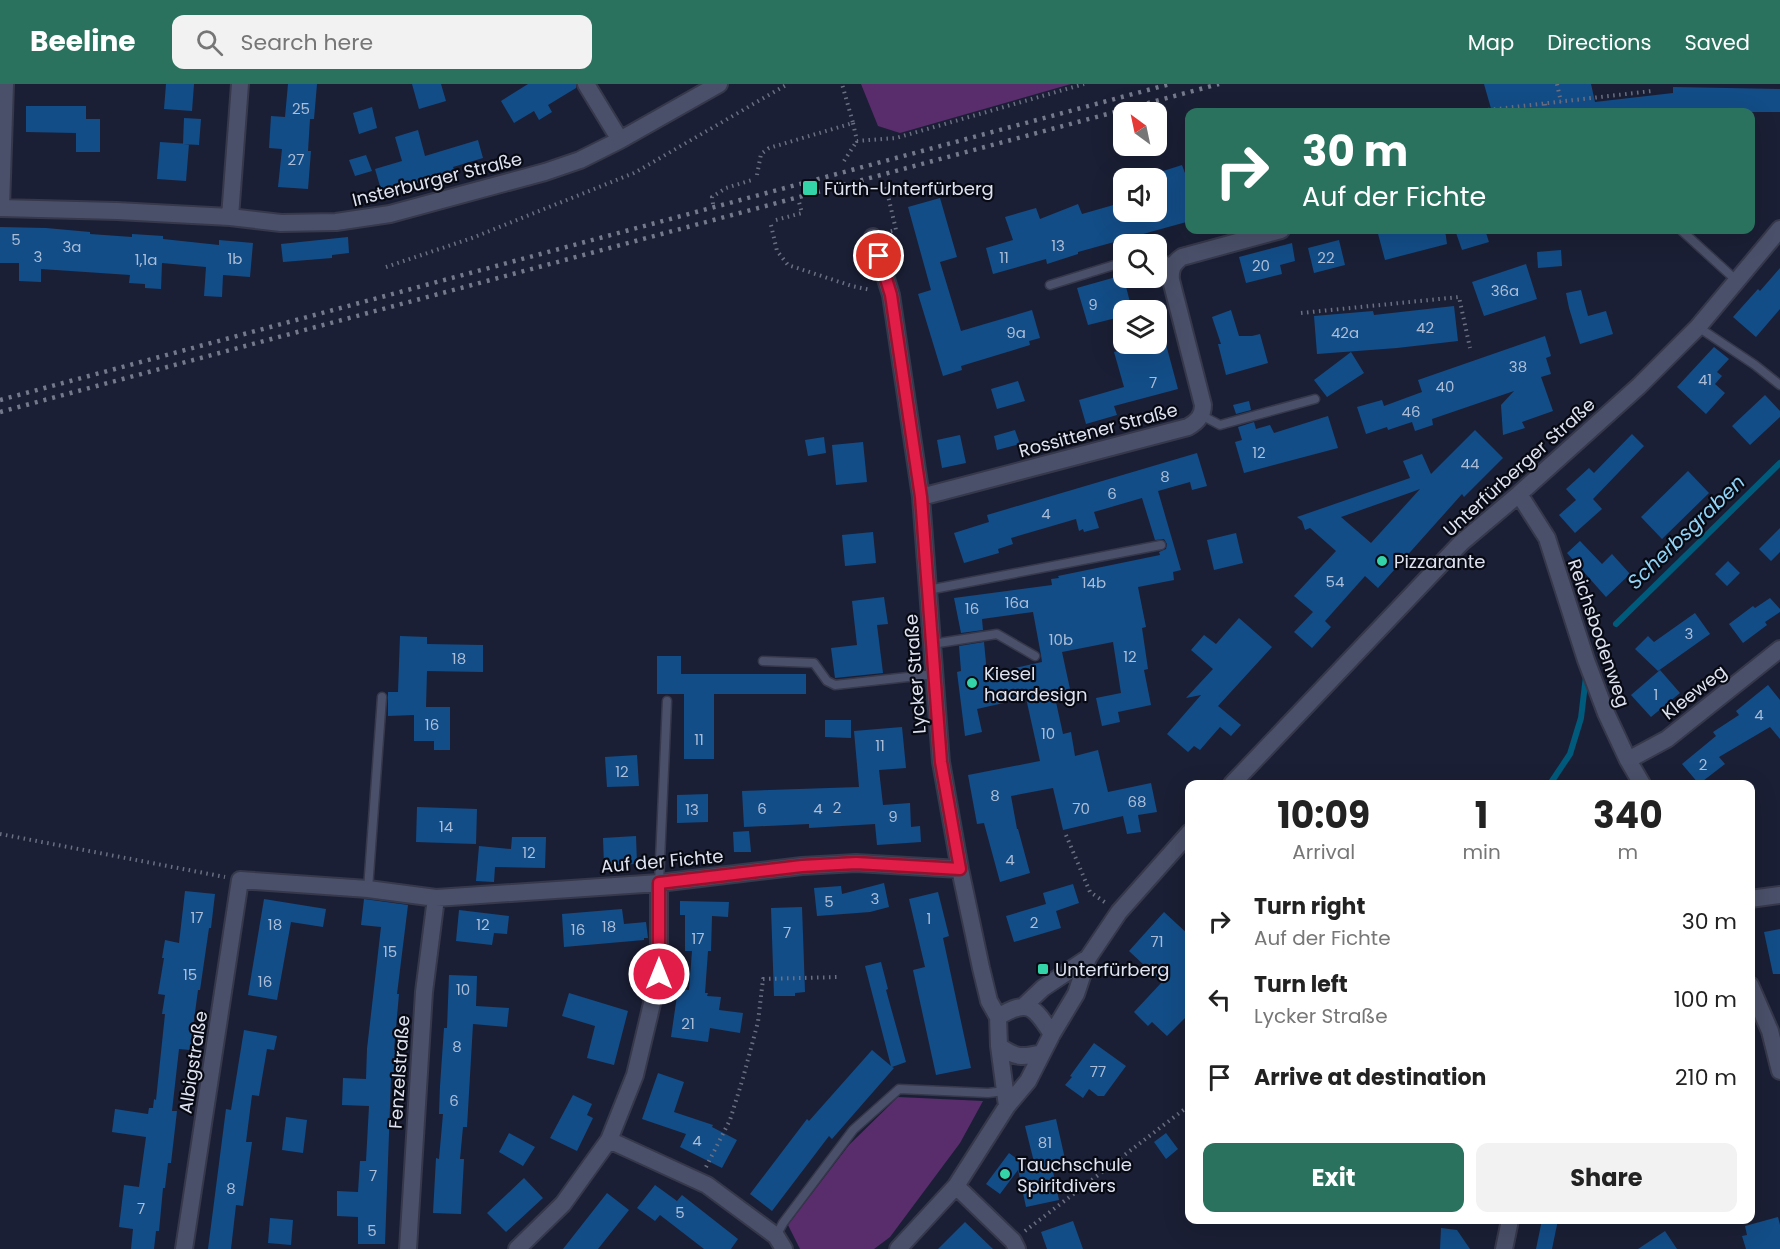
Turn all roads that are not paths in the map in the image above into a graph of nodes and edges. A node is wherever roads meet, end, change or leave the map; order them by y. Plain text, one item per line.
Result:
1 (5, 84) edge
2 (240, 84) edge
3 (586, 84) edge
4 (719, 84) edge
5 (620, 140) junction
6 (1, 208) edge
7 (230, 218) junction
8 (1780, 229) edge
9 (1266, 234) edge
10 (1685, 234) edge
11 (873, 237) road end
12 (1167, 261) edge
13 (1113, 265) edge
14 (1173, 265) junction
15 (1737, 281) junction
16 (1050, 285) dead end
17 (1698, 327) junction
18 (1780, 385) edge
19 (1315, 399) dead end
20 (1202, 416) junction
21 (1519, 494) junction
22 (921, 497) junction
23 (1161, 545) dead end
24 (928, 590) junction
25 (932, 644) junction
26 (1780, 649) edge
27 (1035, 656) dead end
28 (763, 661) dead end
29 (934, 674) junction
30 (382, 697) dead end
31 (667, 701) dead end
32 (1628, 760) junction
33 (1236, 780) edge
34 (1640, 780) edge
35 (1185, 838) edge
36 (960, 869) junction
37 (240, 880) joint
38 (659, 883) junction
39 (368, 889) junction
40 (1780, 895) edge
41 (436, 898) junction
42 (1755, 898) edge
43 (1088, 958) junction
44 (1755, 996) edge
45 (1024, 1006) junction
46 (998, 1017) junction
47 (1052, 1034) junction
48 (999, 1046) junction
49 (1042, 1053) junction
50 (1780, 1071) edge
51 (1006, 1098) junction
52 (609, 1140) junction
53 (956, 1186) junction
54 (1509, 1224) edge
55 (780, 1243) edge
56 (1015, 1245) edge
57 (184, 1249) edge
58 (408, 1249) edge
59 (517, 1249) edge
60 (898, 1249) edge
61 (1504, 1249) edge

1 - 6 street
2 - 7 street
3 - 5 street
4 - 5 street, Insterburger Straße
5 - 7 street, Insterburger Straße
6 - 7 street, Insterburger Straße
8 - 15 street, Unterfürberger Straße
9 - 14 street
10 - 15 lane
11 - 22 street, Lycker Straße
12 - 14 lane
13 - 16 lane
14 - 20 street, Rossittener Straße
15 - 17 street, Unterfürberger Straße
17 - 18 lane
17 - 21 street, Unterfürberger Straße
19 - 20 lane
20 - 22 street, Rossittener Straße
21 - 32 street, Reichsbodenweg
21 - 33 street, Unterfürberger Straße
22 - 24 street, Lycker Straße
23 - 24 lane
24 - 25 street, Lycker Straße
25 - 27 lane
25 - 29 street, Lycker Straße
26 - 32 street, Kleeweg
28 - 29 lane
29 - 36 street, Lycker Straße
30 - 39 lane
31 - 38 lane
32 - 34 street, Reichsbodenweg
35 - 43 street
36 - 38 street, Auf der Fichte
36 - 46 street, Lycker Straße
37 - 39 street, Auf der Fichte
37 - 57 street, Albigstraße
38 - 41 street, Auf der Fichte
38 - 52 street
39 - 41 street, Auf der Fichte
40 - 42 street
41 - 58 street, Fenzelstraße
43 - 45 street
43 - 47 street
44 - 50 street
45 - 46 street
45 - 47 street
46 - 48 street, Lycker Straße
47 - 49 street
48 - 49 street
48 - 51 street, Lycker Straße
49 - 51 street
51 - 53 street
51 - 55 lane
52 - 55 street
52 - 59 street
53 - 56 street
53 - 60 street
54 - 61 street

